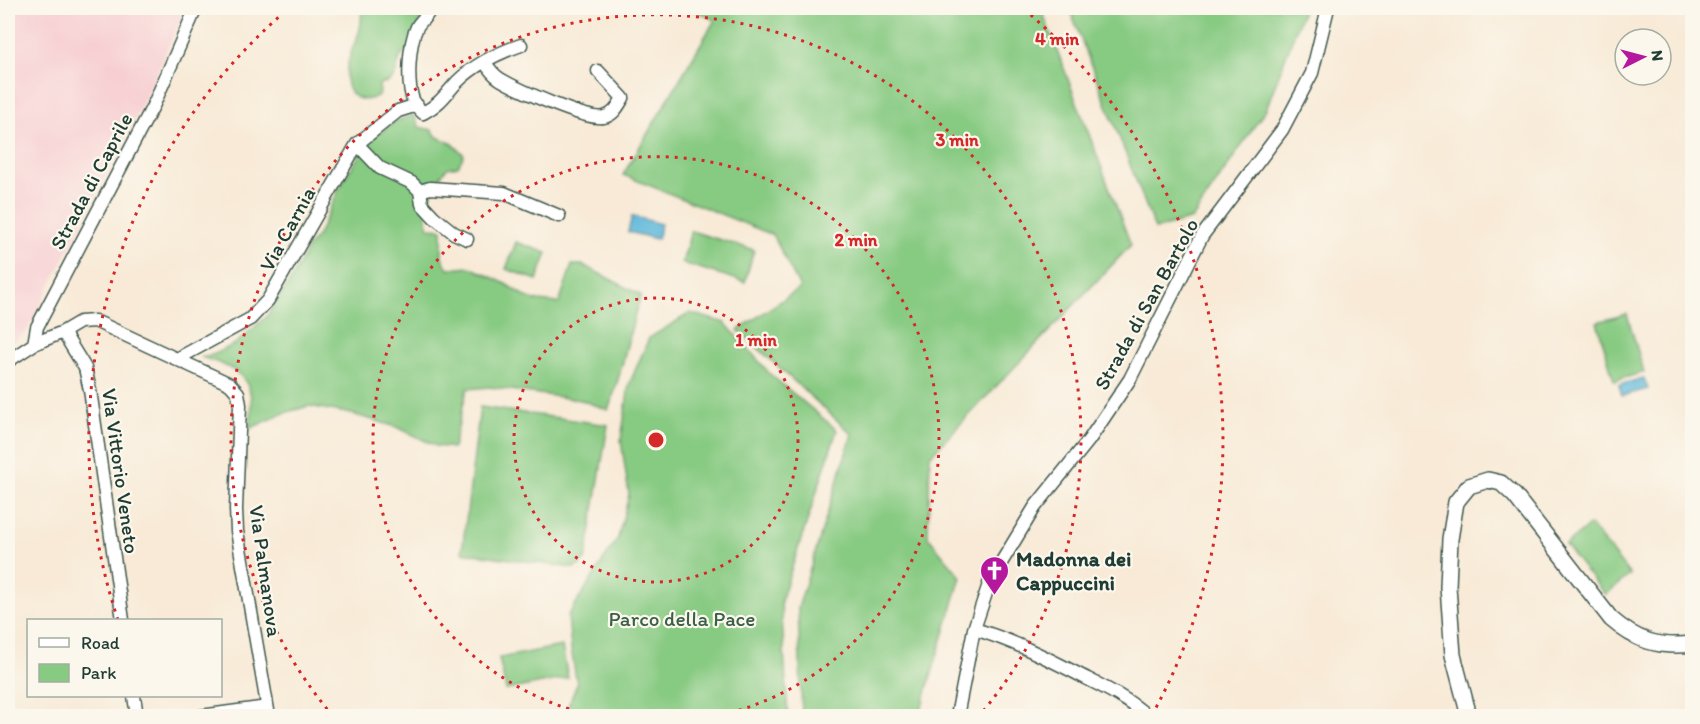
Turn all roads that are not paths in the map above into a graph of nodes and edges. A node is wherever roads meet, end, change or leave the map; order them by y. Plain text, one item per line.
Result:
1 (196, 8) edge
2 (430, 8) edge
3 (1328, 8) edge
4 (521, 45) dead end
5 (485, 62) junction
6 (598, 70) dead end
7 (417, 105) junction
8 (357, 144) junction
9 (420, 191) junction
10 (559, 216) dead end
11 (467, 238) dead end
12 (63, 332) junction
13 (34, 344) junction
14 (177, 359) junction
15 (8, 361) edge
16 (123, 619) edge
17 (974, 629) junction
18 (1692, 644) edge
19 (134, 697) edge
20 (268, 712) edge
21 (137, 717) edge
22 (201, 717) edge
23 (957, 717) edge
24 (1147, 717) edge
25 (1469, 717) edge

1 - 13 street, Strada di Caprile
2 - 7 street
3 - 17 street, Strada di San Bartolo
4 - 5 street
5 - 6 street
5 - 7 street, Via Carnia
7 - 8 street, Via Carnia
8 - 9 street
8 - 14 street, Via Carnia
9 - 10 street
9 - 11 street
12 - 13 street
12 - 14 street
12 - 16 street, Via Vittorio Veneto
13 - 15 street
14 - 20 street, Via Palmanova
17 - 23 street, Strada di San Bartolo
17 - 24 street
18 - 25 street
19 - 21 street
20 - 22 street

